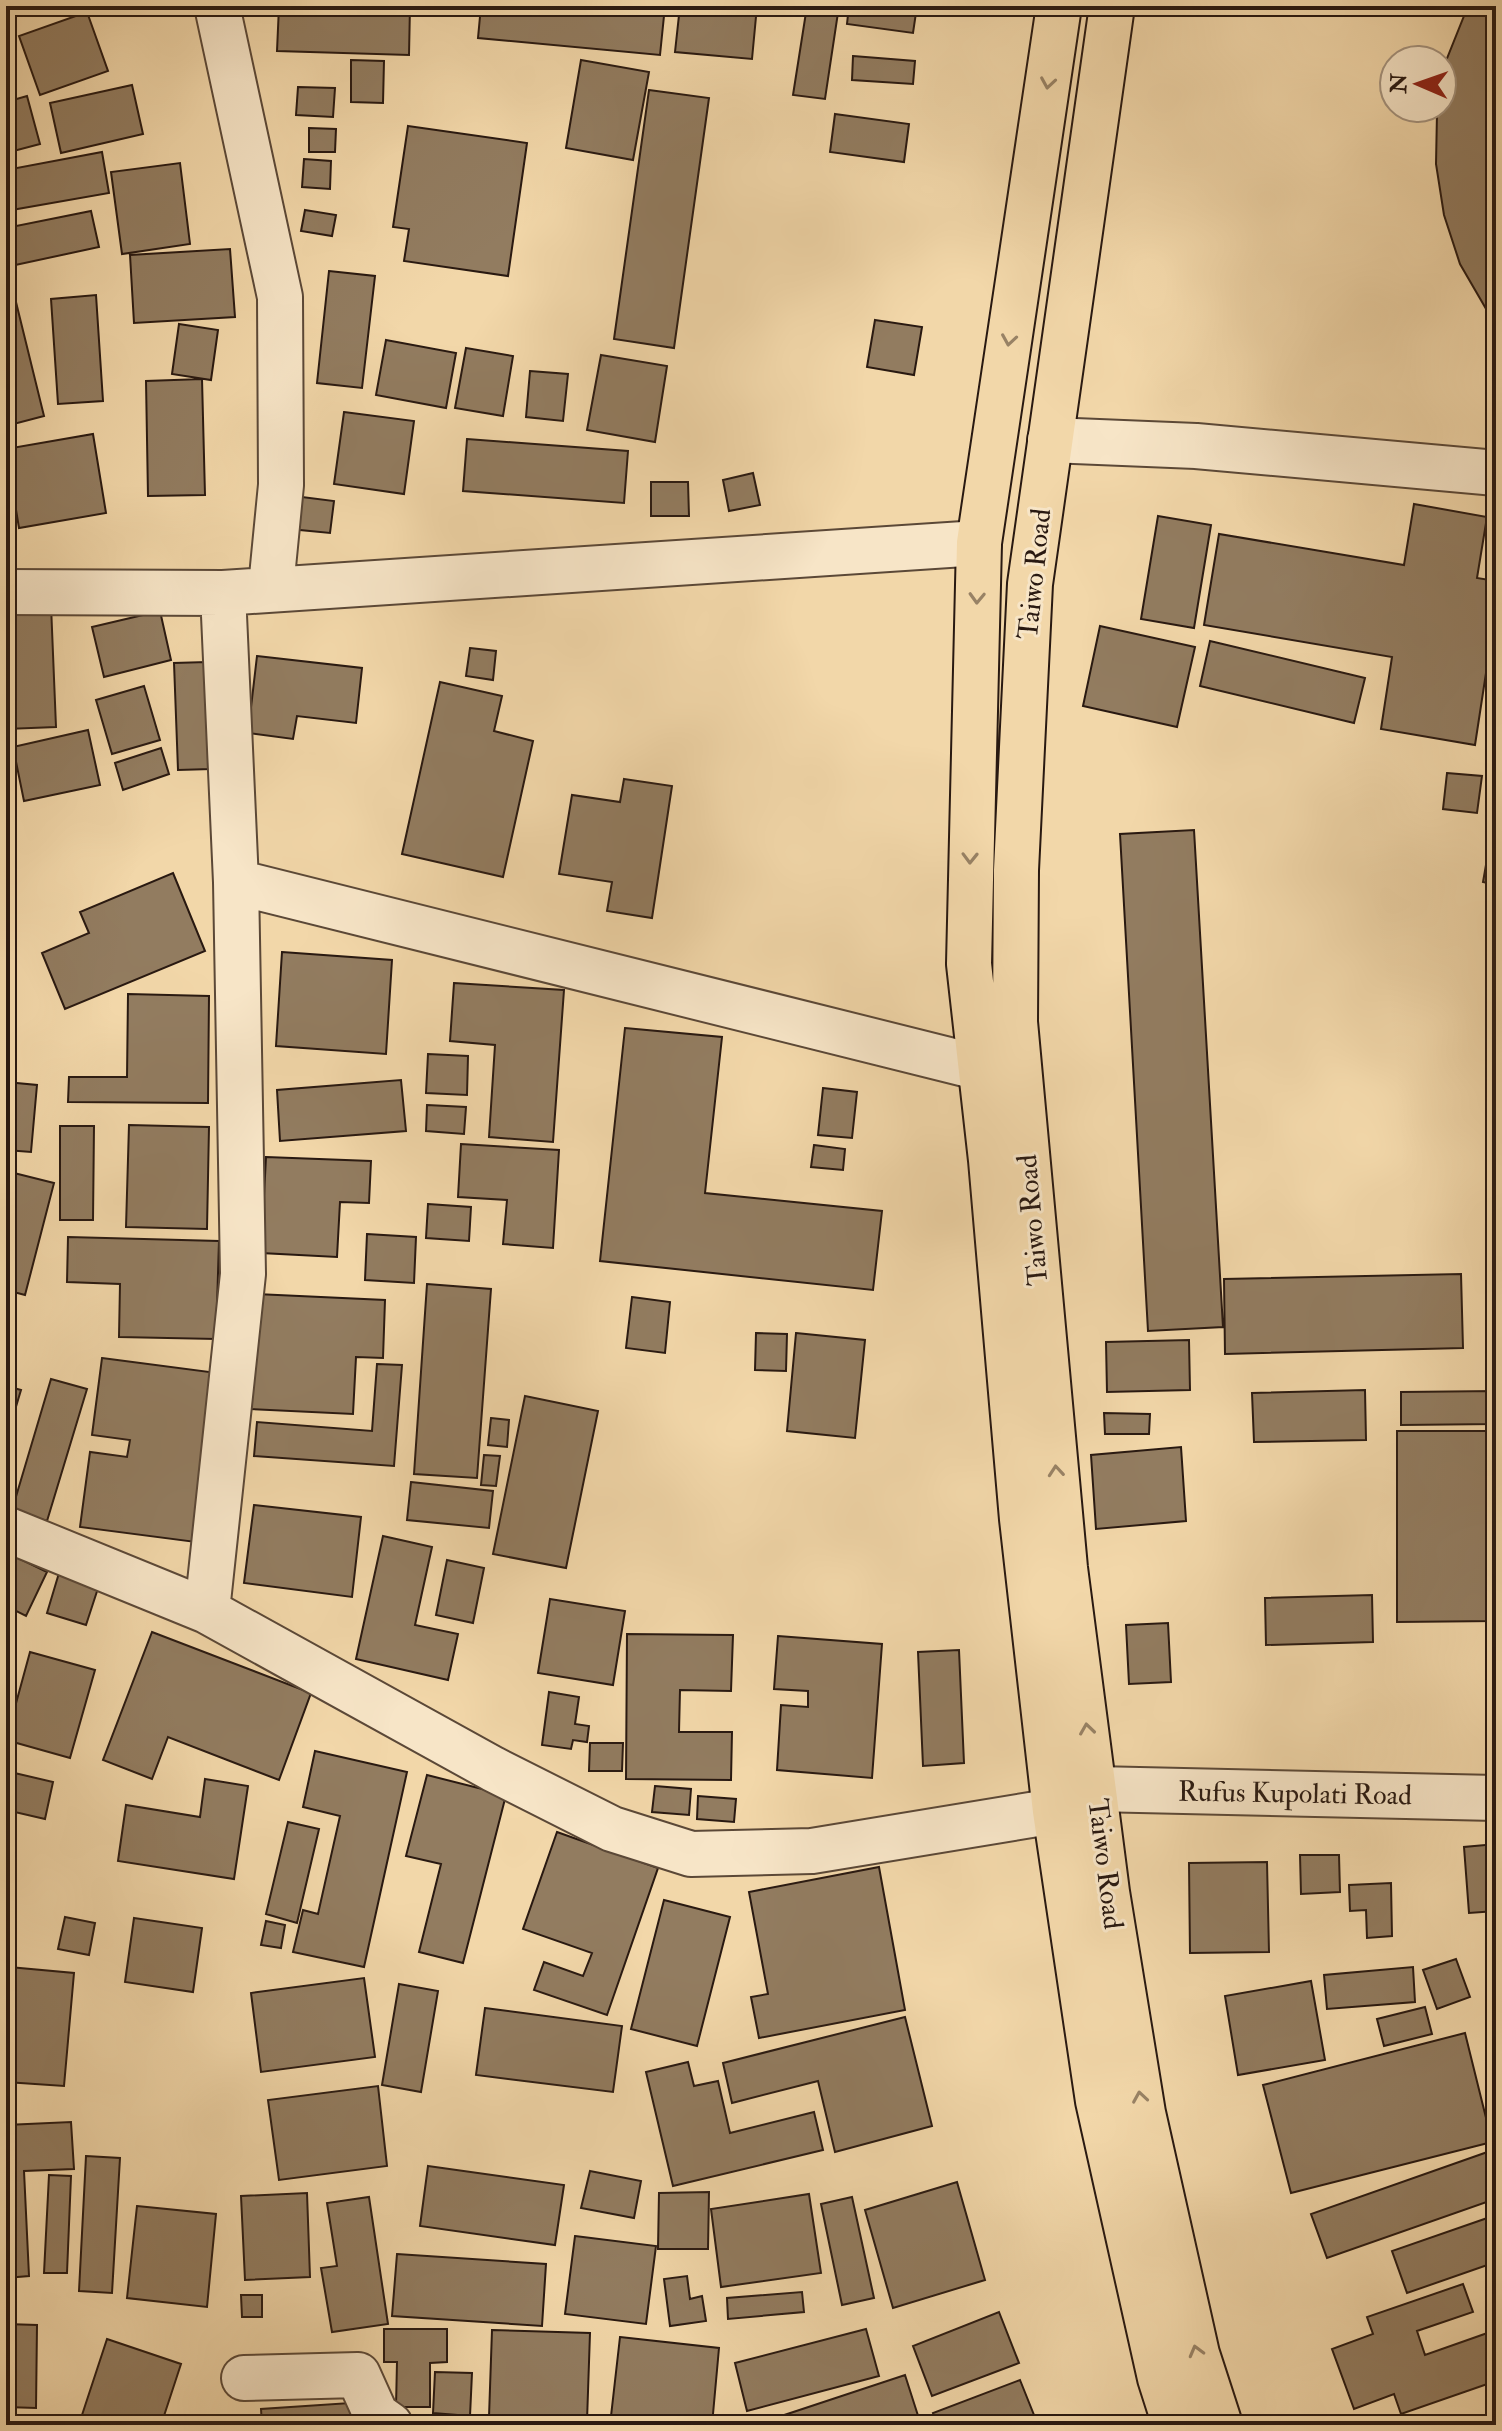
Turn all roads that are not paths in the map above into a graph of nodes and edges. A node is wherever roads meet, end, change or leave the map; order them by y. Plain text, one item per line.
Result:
1 (217, 6) edge
2 (1059, 6) edge
3 (1112, 6) edge
4 (1050, 440) junction
5 (1496, 473) edge
6 (979, 543) junction
7 (271, 587) junction
8 (6, 592) edge
9 (223, 593) junction
10 (236, 882) junction
11 (981, 1068) junction
12 (6, 1529) edge
13 (207, 1611) junction
14 (1095, 1789) junction
15 (1496, 1798) edge
16 (1055, 1811) junction
17 (244, 2378) dead end
18 (390, 2425) edge
19 (1175, 2425) edge
20 (1220, 2425) edge

1 - 7 street
2 -> 6 main road, Taiwo Road
3 - 4 main road, Taiwo Road
4 - 5 street
14 -> 4 main road, Taiwo Road
6 - 7 street
6 -> 11 main road, Taiwo Road
7 - 9 street
8 - 9 street
9 - 10 street
10 - 11 street
10 - 13 street
11 - 16 main road, Taiwo Road
12 - 13 street
13 - 16 street
14 - 15 street, Rufus Kupolati Road
20 -> 14 main road, Taiwo Road
16 - 19 main road, Taiwo Road
17 - 18 street

